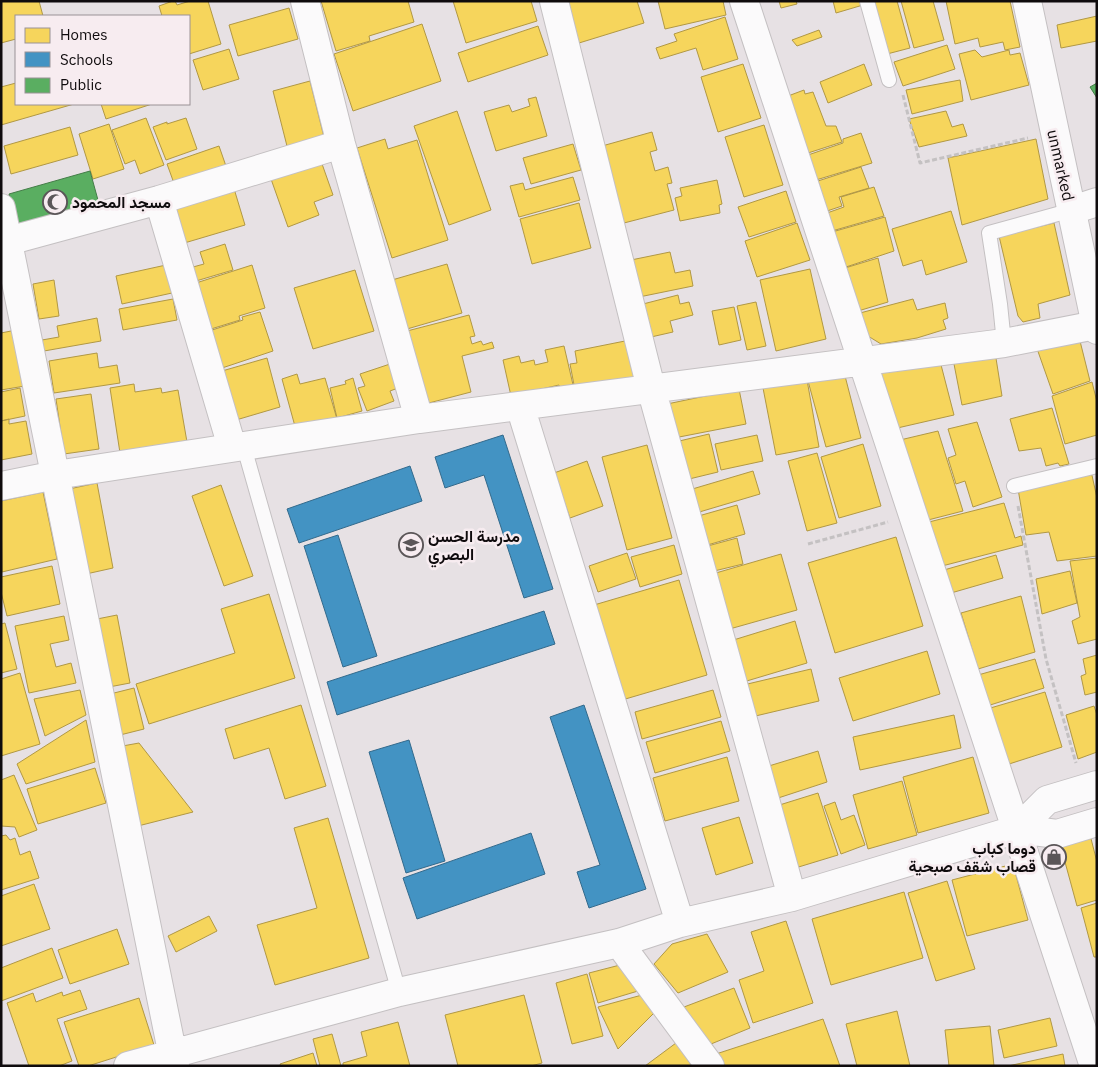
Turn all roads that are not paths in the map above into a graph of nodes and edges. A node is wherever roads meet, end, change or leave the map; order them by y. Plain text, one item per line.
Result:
1 (305, 1) edge
2 (554, 1) edge
3 (744, 1) edge
4 (867, 1) edge
5 (1027, 1) edge
6 (889, 80) road end
7 (341, 144) junction
8 (159, 200) junction
9 (1084, 206) edge
10 (1, 208) edge
11 (4, 241) edge
12 (1096, 327) edge
13 (1004, 342) junction
14 (862, 361) junction
15 (651, 388) junction
16 (520, 406) junction
17 (420, 419) junction
18 (238, 447) junction
19 (1097, 466) edge
20 (56, 475) junction
21 (1, 486) edge
22 (1014, 486) road end
23 (1090, 787) edge
24 (1097, 822) edge
25 (1018, 829) junction
26 (792, 897) junction
27 (680, 923) junction
28 (619, 943) junction
29 (399, 992) junction
30 (174, 1060) edge
31 (128, 1066) edge
32 (710, 1066) edge
33 (1094, 1066) edge

1 - 7 street
2 - 15 street
3 - 14 street
4 - 6 lane
5 - 9 street, unmarked
7 - 8 street
7 - 17 street
8 - 11 street
8 - 18 street
9 - 12 street, unmarked
9 - 13 lane
10 - 11 street
11 - 20 street
12 - 13 street
13 - 14 street
14 - 15 street
14 - 25 street
15 - 16 street
15 - 26 street
16 - 17 street
16 - 27 street
17 - 18 street
18 - 20 street
18 - 29 lane
19 - 22 lane
20 - 21 street
20 - 30 street
23 - 25 street
24 - 25 street
25 - 26 street
25 - 33 street
26 - 27 street
27 - 28 street
28 - 29 street
28 - 32 street
29 - 30 street
30 - 31 street

